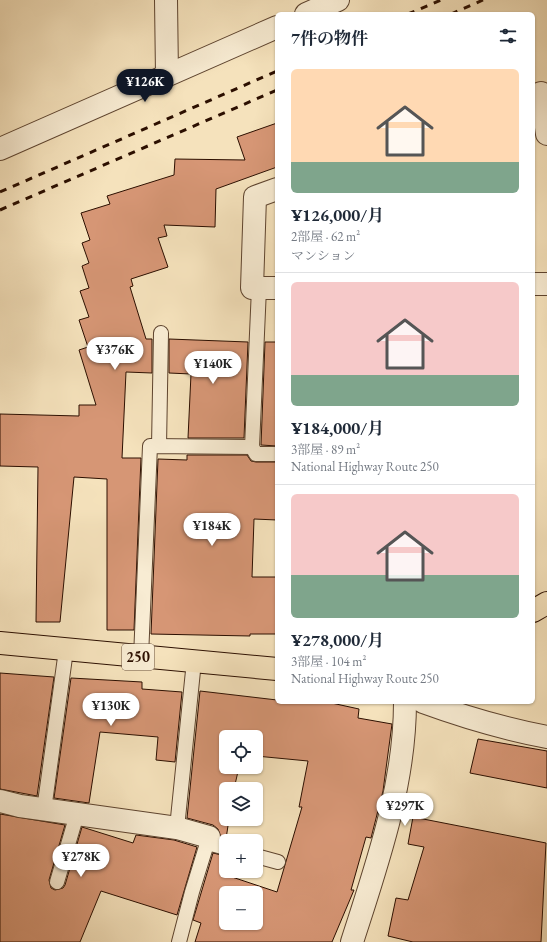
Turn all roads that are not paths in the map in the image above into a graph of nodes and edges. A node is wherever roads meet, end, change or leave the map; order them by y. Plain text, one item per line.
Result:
1 (166, 0) edge
2 (338, 0) edge
3 (311, 12) edge
4 (275, 28) edge
5 (168, 75) junction
6 (535, 95) edge
7 (547, 134) edge
8 (0, 149) edge
9 (275, 190) edge
10 (535, 284) edge
11 (547, 284) edge
12 (268, 288) edge
13 (161, 333) dead end
14 (159, 446) junction
15 (252, 447) junction
16 (275, 454) edge
17 (547, 602) edge
18 (535, 610) edge
19 (0, 644) edge
20 (66, 650) junction
21 (141, 657) junction
22 (194, 661) junction
23 (275, 669) edge
24 (405, 704) edge
25 (429, 704) edge
26 (547, 737) edge
27 (0, 801) edge
28 (44, 810) junction
29 (77, 814) junction
30 (177, 828) junction
31 (214, 842) edge
32 (263, 858) edge
33 (278, 862) dead end
34 (57, 882) dead end
35 (179, 942) edge
36 (352, 942) edge

1 - 5 street
2 - 3 street
4 - 5 street
5 - 8 street
6 - 7 street
9 - 12 street
10 - 11 street
12 - 15 lane
13 - 14 lane
14 - 15 lane
14 - 21 lane
15 - 16 lane
17 - 18 highway
19 - 20 highway, 250
20 - 21 highway, 250
20 - 28 lane
21 - 22 highway, 250
22 - 23 highway, 250
22 - 30 lane
24 - 36 street
25 - 26 street
27 - 28 street
28 - 29 street
29 - 30 street
29 - 34 lane
30 - 31 street
31 - 35 lane
32 - 33 lane

